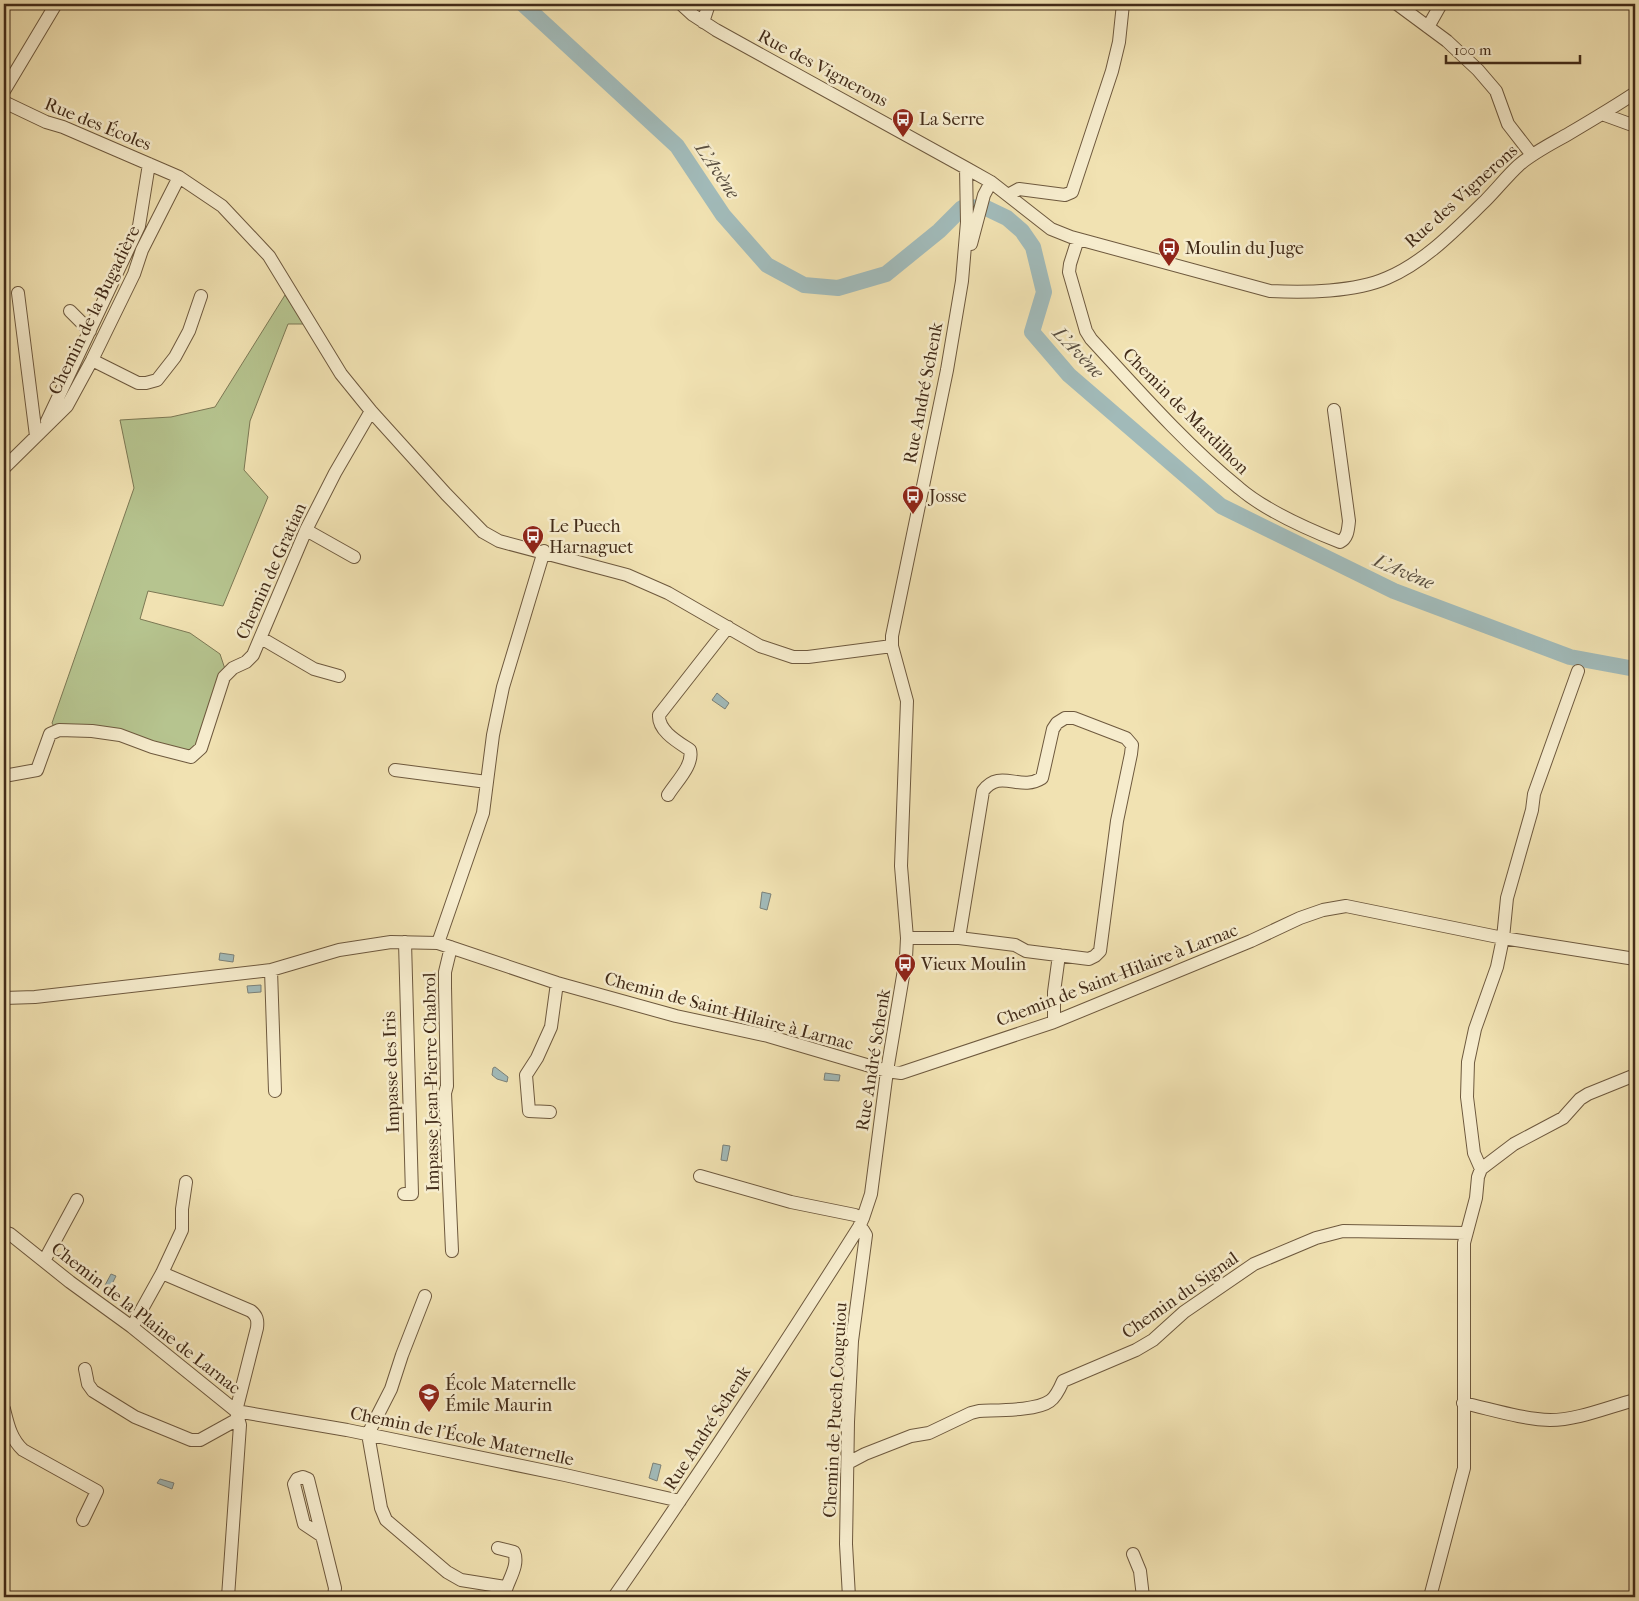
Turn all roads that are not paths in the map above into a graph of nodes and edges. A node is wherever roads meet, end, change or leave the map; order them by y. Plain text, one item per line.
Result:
1 (56, 4) edge
2 (681, 4) edge
3 (709, 4) edge
4 (1123, 4) edge
5 (1397, 4) edge
6 (1442, 4) edge
7 (703, 22) junction
8 (1428, 27) junction
9 (4, 91) edge
10 (1635, 93) edge
11 (4, 102) edge
12 (1602, 114) junction
13 (1635, 126) edge
14 (1532, 156) junction
15 (149, 164) junction
16 (966, 168) junction
17 (179, 177) junction
18 (991, 182) junction
19 (1008, 195) junction
20 (972, 223) junction
21 (1078, 239) junction
22 (18, 293) dead end
23 (200, 296) dead end
24 (70, 310) dead end
25 (90, 331) junction
26 (92, 360) junction
27 (1334, 410) dead end
28 (371, 412) junction
29 (46, 426) junction
30 (36, 436) junction
31 (4, 468) edge
32 (306, 530) junction
33 (544, 552) junction
34 (354, 557) dead end
35 (728, 627) junction
36 (261, 638) junction
37 (892, 646) junction
38 (1578, 671) dead end
39 (338, 676) dead end
40 (395, 770) dead end
41 (4, 776) edge
42 (487, 782) junction
43 (668, 795) dead end
44 (907, 938) junction
45 (959, 938) junction
46 (1503, 938) junction
47 (405, 942) junction
48 (438, 943) junction
49 (451, 948) junction
50 (1059, 956) junction
51 (1635, 959) edge
52 (271, 970) junction
53 (557, 984) junction
54 (4, 998) edge
55 (1054, 1022) junction
56 (887, 1071) junction
57 (1635, 1075) edge
58 (275, 1092) dead end
59 (550, 1112) dead end
60 (1481, 1169) junction
61 (700, 1176) dead end
62 (186, 1182) dead end
63 (404, 1194) dead end
64 (77, 1200) dead end
65 (861, 1223) junction
66 (4, 1232) edge
67 (1466, 1233) junction
68 (452, 1251) dead end
69 (44, 1261) junction
70 (162, 1273) junction
71 (425, 1296) dead end
72 (132, 1327) junction
73 (85, 1369) dead end
74 (1635, 1400) edge
75 (1463, 1404) junction
76 (4, 1410) edge
77 (237, 1415) junction
78 (368, 1434) junction
79 (848, 1464) junction
80 (680, 1501) junction
81 (83, 1520) dead end
82 (322, 1536) dead end
83 (498, 1548) dead end
84 (1133, 1554) dead end
85 (504, 1592) edge
86 (228, 1597) edge
87 (334, 1597) edge
88 (614, 1597) edge
89 (849, 1597) edge
90 (1143, 1597) edge
91 (1430, 1597) edge

1 - 9 street
2 - 7 street, Rue des Vignerons
3 - 7 street
4 - 19 street
5 - 8 street
6 - 8 street
7 - 16 street, Rue des Vignerons
8 - 14 street
10 - 12 street, Rue des Vignerons
11 - 15 street, Rue des Écoles
12 - 13 street
12 - 14 street, Rue des Vignerons
14 - 21 street, Rue des Vignerons
15 - 17 street, Rue des Écoles
15 - 25 street
16 - 18 street, Rue des Vignerons
16 - 20 street, Rue André Schenk
17 - 26 street, Chemin de la Bugadière
17 - 28 street, Rue des Écoles
18 - 19 street, Rue des Vignerons
18 - 20 street, Rue André Schenk
19 - 21 street, Rue des Vignerons
20 - 37 street, Rue André Schenk
21 - 27 street, Chemin de Mardilhon
22 - 30 street
23 - 26 street
24 - 25 street
25 - 29 street
26 - 29 street, Chemin de la Bugadière
28 - 32 street, Chemin de Gratian
28 - 33 street, Rue des Écoles
29 - 30 street, Chemin de la Bugadière
30 - 31 street, Chemin de la Bugadière
32 - 34 street
32 - 36 street, Chemin de Gratian
33 - 35 street, Rue des Écoles
33 - 42 street
35 - 37 street, Rue des Écoles
35 - 43 street
36 - 39 street
36 - 41 street, Chemin de Gratian
37 - 44 street, Rue André Schenk
38 - 46 street
40 - 42 street
42 - 48 street
44 - 45 street
44 - 56 street, Rue André Schenk
45 - 50 street
45 - 50 street
46 - 51 street, Chemin de Saint-Hilaire à Larnac
46 - 55 street, Chemin de Saint-Hilaire à Larnac
46 - 60 street
47 - 48 street, Chemin de Saint-Hilaire à Larnac
47 - 52 street, Chemin de Saint-Hilaire à Larnac
47 - 63 street, Impasse des Iris
48 - 49 street, Chemin de Saint-Hilaire à Larnac
49 - 53 street, Chemin de Saint-Hilaire à Larnac
49 - 68 street, Impasse Jean-Pierre Chabrol
50 - 55 street
52 - 54 street, Chemin de Saint-Hilaire à Larnac
52 - 58 street
53 - 56 street, Chemin de Saint-Hilaire à Larnac
53 - 59 street
55 - 56 street, Chemin de Saint-Hilaire à Larnac
56 - 65 street, Rue André Schenk
57 - 60 street
60 - 67 street
61 - 65 street
62 - 70 street
64 - 69 street
65 - 79 street, Chemin de Puech Couguiou
65 - 80 street, Rue André Schenk
66 - 69 street, Chemin de la Plaine de Larnac
67 - 75 street
67 - 79 street, Chemin du Signal
69 - 72 street, Chemin de la Plaine de Larnac
70 - 72 street
70 - 77 street
71 - 78 street
72 - 77 street, Chemin de la Plaine de Larnac
73 - 77 street
74 - 75 street
75 - 91 street
76 - 81 street
77 - 78 street, Chemin de l'École Maternelle
77 - 86 street, Chemin de la Plaine de Larnac
78 - 80 street, Chemin de l'École Maternelle
78 - 85 street
79 - 89 street, Chemin de Puech Couguiou
80 - 88 street, Rue André Schenk
82 - 87 street
83 - 85 street
84 - 90 street

